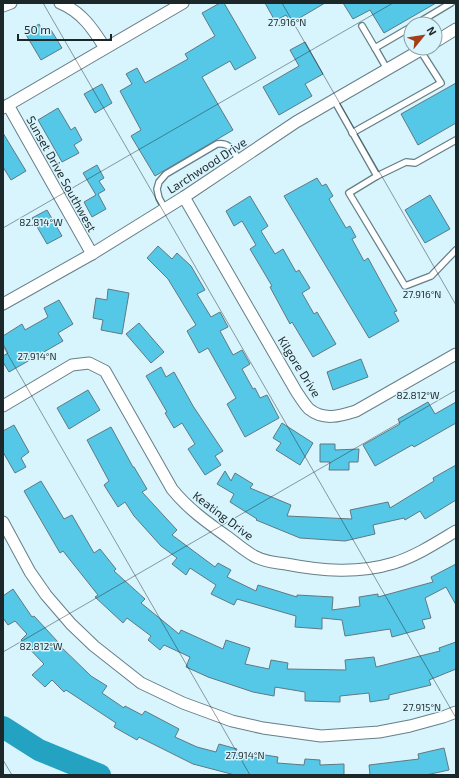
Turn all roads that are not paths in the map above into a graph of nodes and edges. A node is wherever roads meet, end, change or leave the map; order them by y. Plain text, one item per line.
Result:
1 (11, 3) edge
2 (60, 3) edge
3 (183, 3) edge
4 (451, 3) edge
5 (3, 6) edge
6 (429, 16) edge
7 (362, 26) dead end
8 (456, 29) edge
9 (403, 32) edge
10 (443, 37) edge
11 (105, 48) junction
12 (375, 48) junction
13 (410, 56) edge
14 (426, 56) edge
15 (387, 69) junction
16 (334, 100) junction
17 (5, 107) edge
18 (352, 133) junction
19 (456, 140) edge
20 (240, 160) junction
21 (377, 176) junction
22 (184, 197) junction
23 (165, 209) junction
24 (456, 250) edge
25 (92, 254) junction
26 (3, 304) edge
27 (456, 354) edge
28 (3, 406) edge
29 (3, 522) edge
30 (456, 531) edge
31 (456, 712) edge

1 - 5 street
2 - 11 street
3 - 11 street
4 - 6 lane
7 - 12 lane
8 - 10 street
9 - 12 lane
11 - 17 street
12 - 15 lane
13 - 15 street, Larchwood Drive
14 - 18 lane
15 - 16 street, Larchwood Drive
16 - 18 lane
16 - 20 street, Larchwood Drive
17 - 25 street, Sunset Drive Southwest
18 - 21 lane
19 - 21 lane
20 - 22 street, Larchwood Drive
20 - 23 lane
21 - 24 lane
22 - 23 street, Larchwood Drive
22 - 27 street, Kilgore Drive
23 - 25 street, Larchwood Drive
25 - 26 street, Larchwood Drive
28 - 30 street, Keating Drive
29 - 31 street

